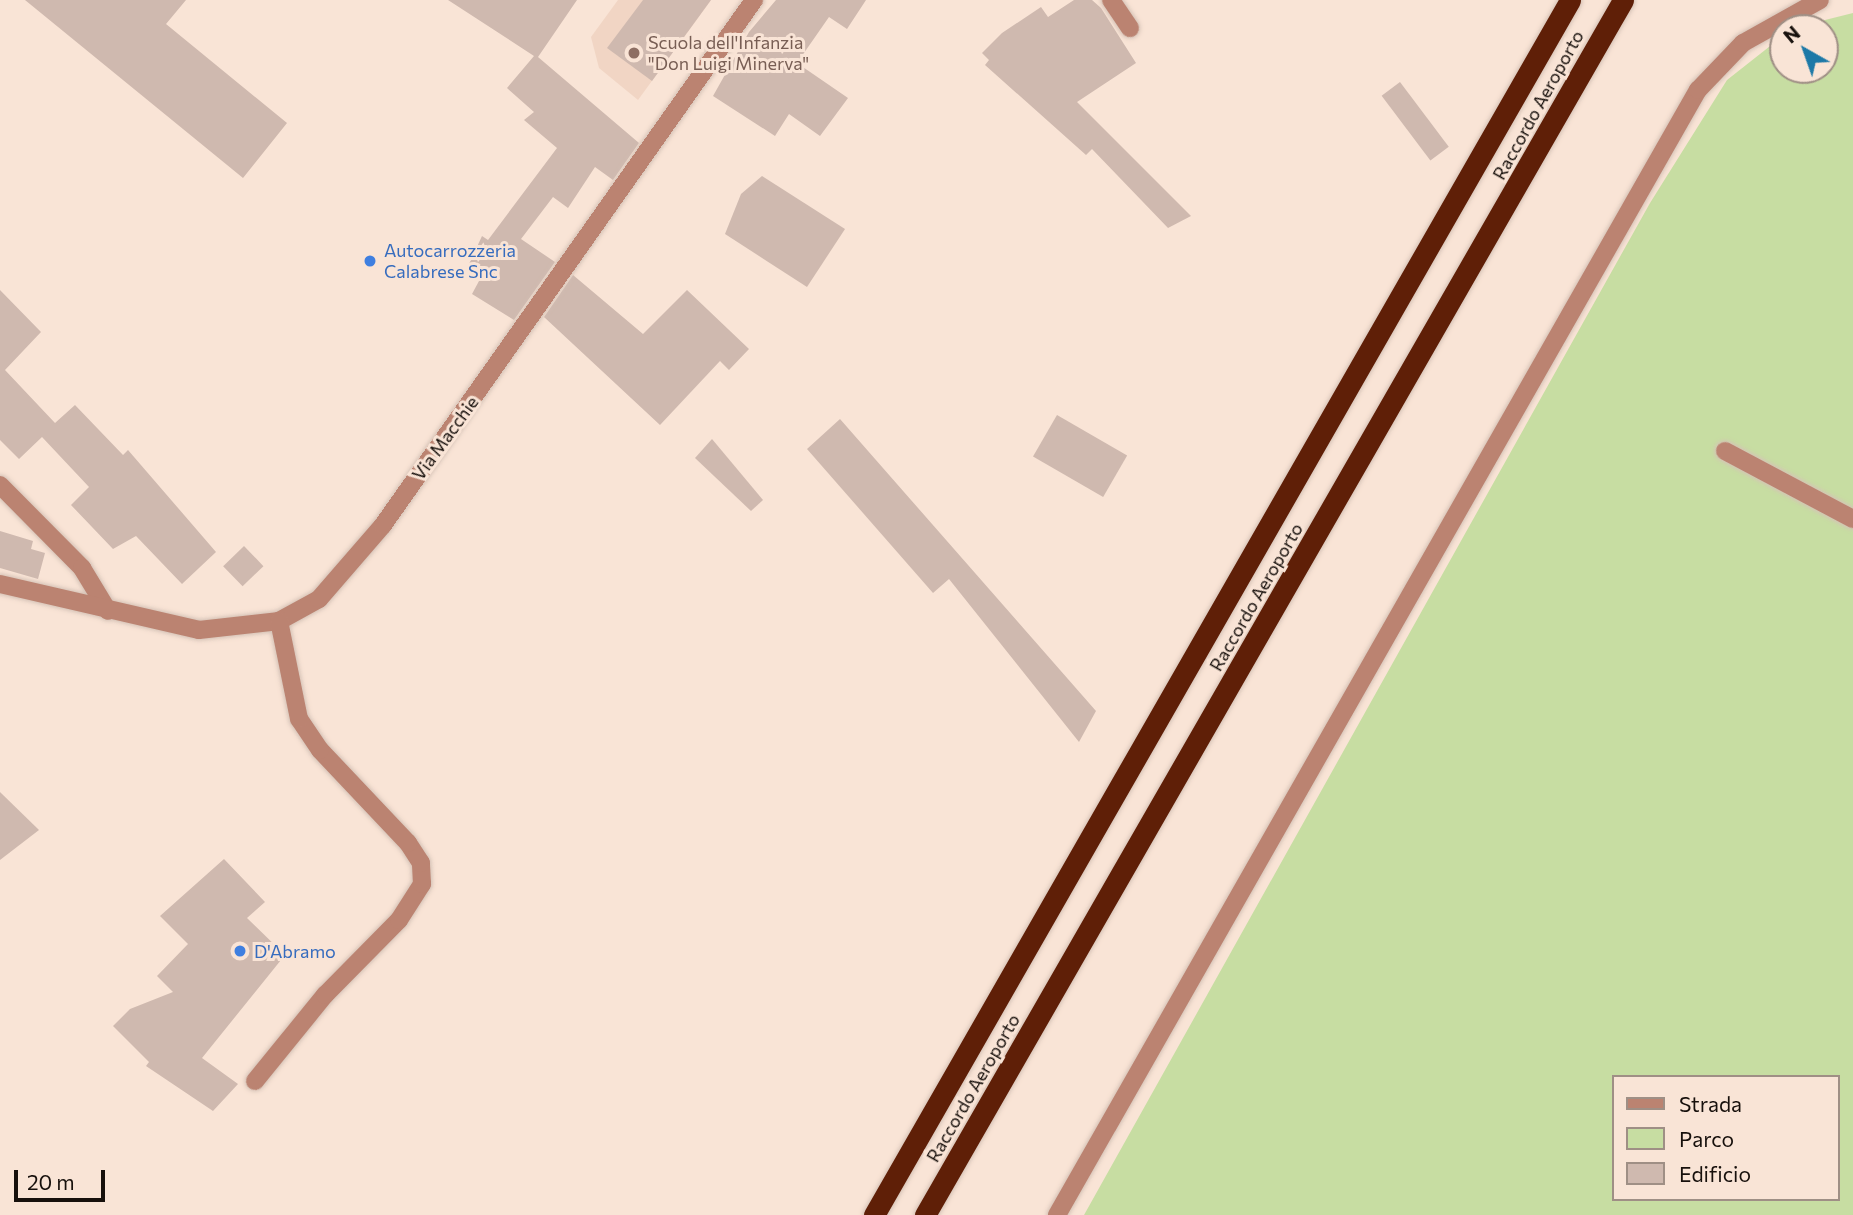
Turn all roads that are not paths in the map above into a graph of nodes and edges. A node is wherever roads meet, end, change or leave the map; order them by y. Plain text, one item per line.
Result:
1 (754, 0) edge
2 (1111, 0) edge
3 (1570, 0) edge
4 (1623, 0) edge
5 (1820, 0) edge
6 (1130, 28) dead end
7 (1725, 451) dead end
8 (0, 485) edge
9 (1853, 519) edge
10 (0, 584) edge
11 (107, 611) junction
12 (279, 621) junction
13 (254, 1081) dead end
14 (874, 1215) edge
15 (925, 1215) edge
16 (1058, 1215) edge

1 - 12 street, Via Macchie
2 - 6 street
3 - 14 highway, Raccordo Aeroporto
4 - 15 highway, Raccordo Aeroporto
5 - 16 street
7 - 9 street
8 - 11 street
10 - 11 street, Via Macchie
11 - 12 street, Via Macchie
12 - 13 street

